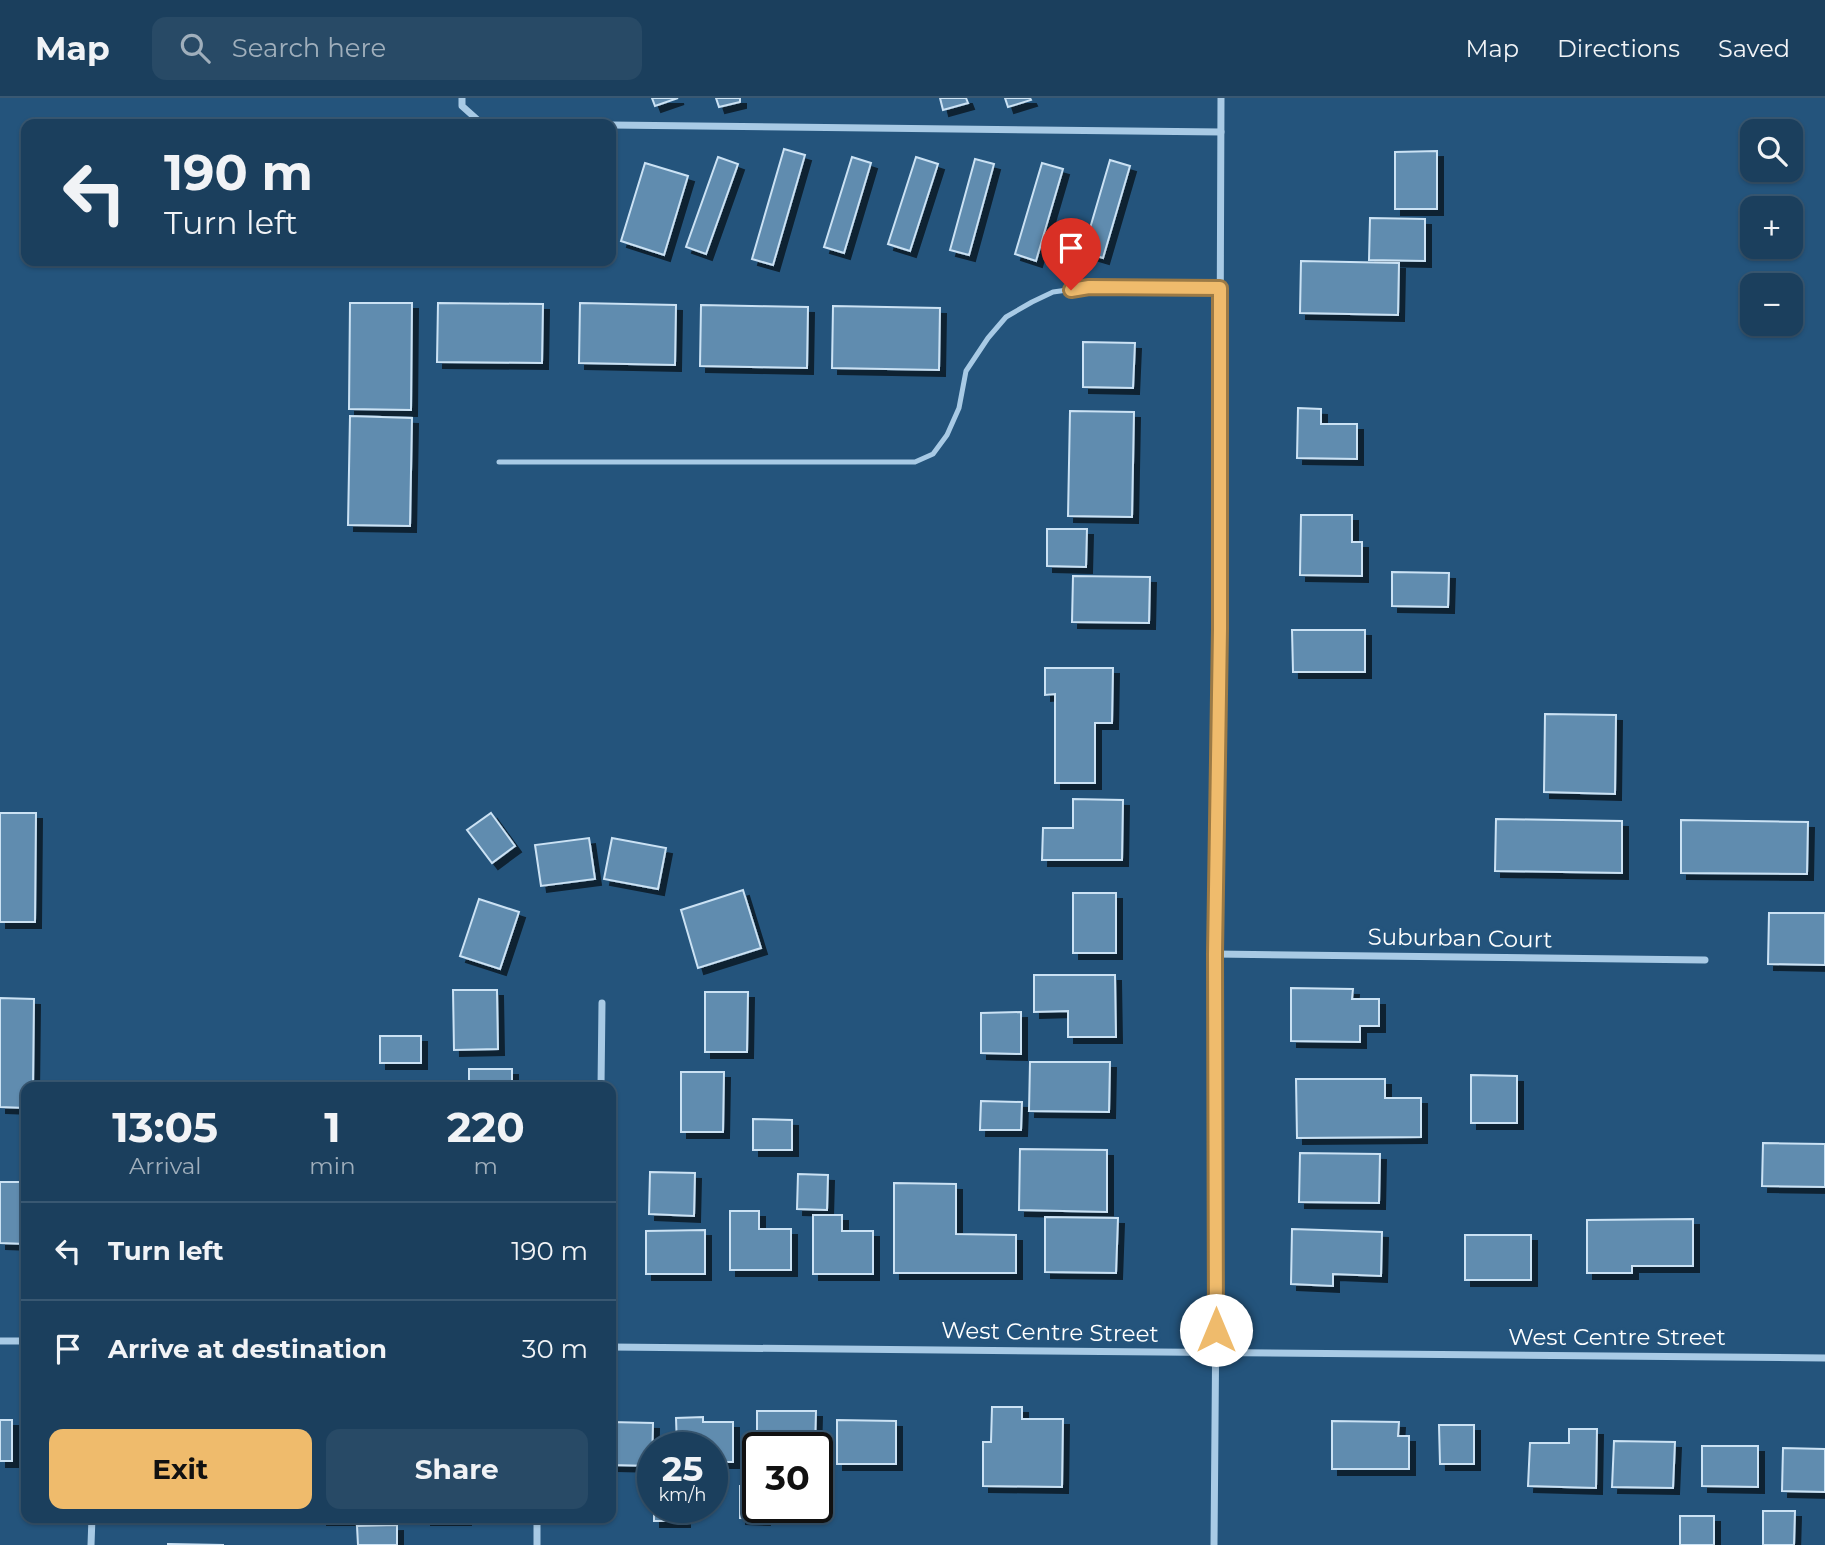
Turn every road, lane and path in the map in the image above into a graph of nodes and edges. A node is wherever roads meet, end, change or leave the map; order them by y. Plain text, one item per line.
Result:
1 (462, 98) edge
2 (1221, 98) edge
3 (477, 119) edge
4 (616, 125) edge
5 (1221, 132) junction
6 (1220, 288) junction
7 (499, 462) dead end
8 (1215, 954) junction
9 (1705, 960) dead end
10 (602, 1003) dead end
11 (601, 1082) edge
12 (21, 1340) edge
13 (0, 1341) edge
14 (616, 1347) edge
15 (1216, 1353) junction
16 (1825, 1358) edge
17 (92, 1523) edge
18 (537, 1523) edge
19 (91, 1545) edge
20 (537, 1545) edge
21 (1214, 1545) edge

1 - 3 street
2 - 5 street
4 - 5 street
5 - 6 street
6 - 7 lane
6 - 8 street
8 - 9 street, Suburban Court
8 - 15 street
10 - 11 street
12 - 13 street
14 - 15 street, West Centre Street
15 - 16 street, West Centre Street
15 - 21 street
17 - 19 street
18 - 20 street

